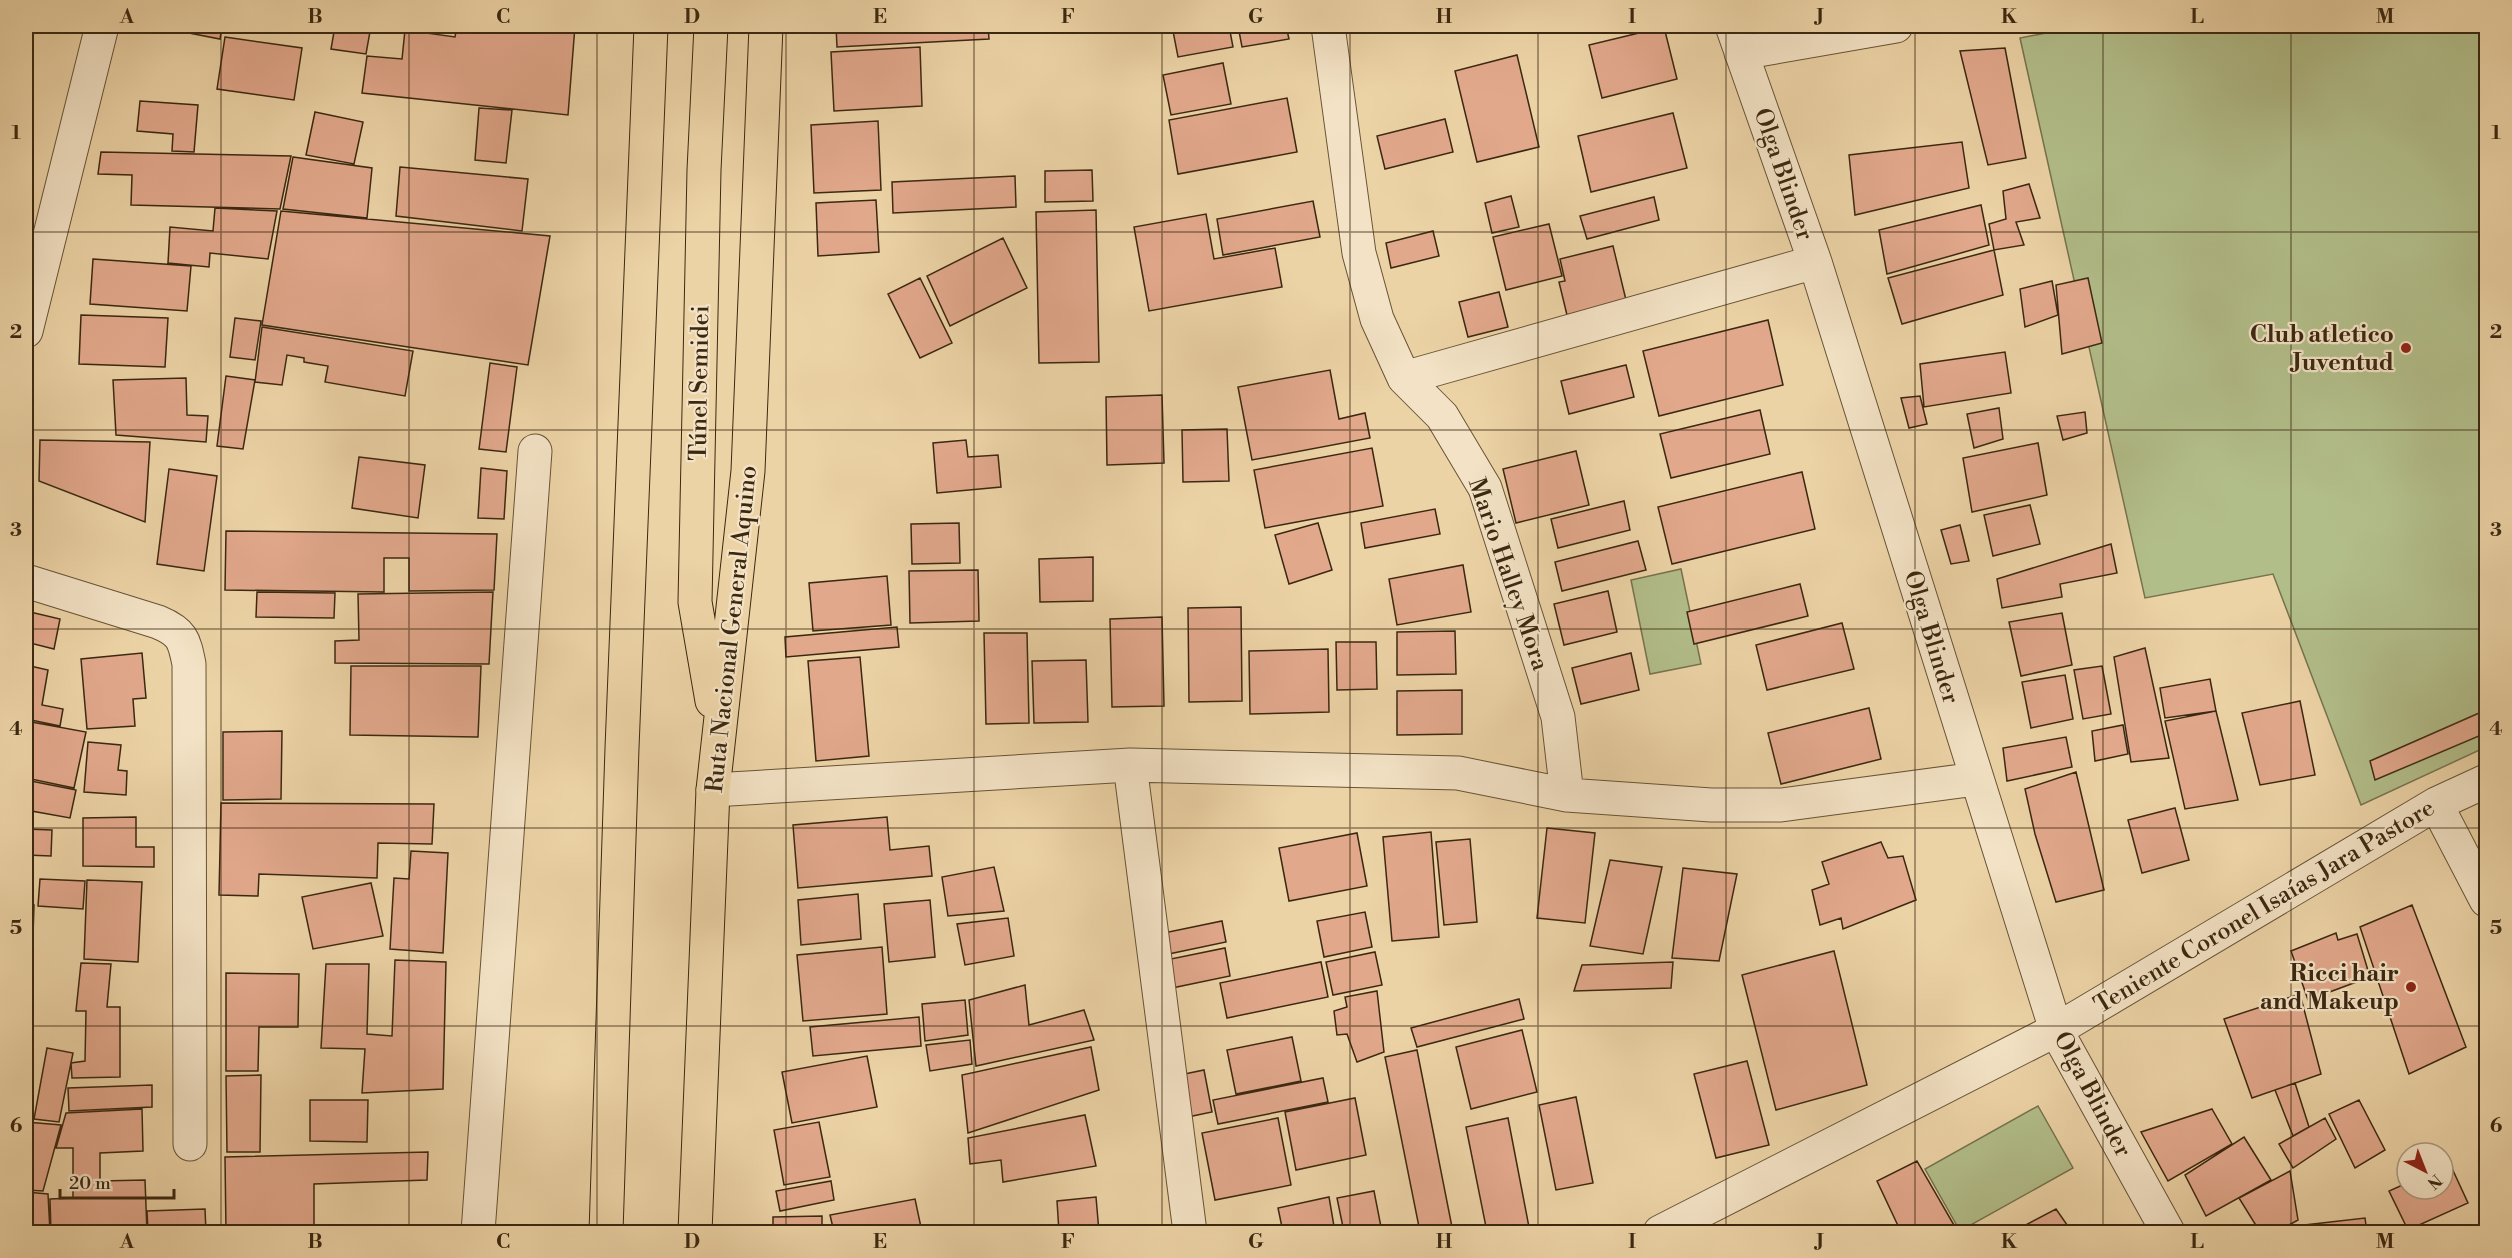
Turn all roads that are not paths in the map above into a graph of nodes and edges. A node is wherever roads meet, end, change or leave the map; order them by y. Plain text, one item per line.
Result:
1 (102, 26) edge
2 (651, 26) edge
3 (711, 26) edge
4 (766, 26) edge
5 (1328, 26) edge
6 (1896, 26) edge
7 (1737, 39) edge
8 (1815, 262) junction
9 (26, 331) edge
10 (1404, 378) junction
11 (536, 451) dead end
12 (26, 581) edge
13 (719, 738) junction
14 (1130, 765) junction
15 (1976, 779) junction
16 (2487, 781) edge
17 (713, 790) junction
18 (1567, 795) junction
19 (2436, 804) junction
20 (2487, 900) edge
21 (2056, 1030) junction
22 (190, 1144) dead end
23 (477, 1233) edge
24 (606, 1233) edge
25 (695, 1233) edge
26 (1190, 1233) edge
27 (1660, 1233) edge
28 (2168, 1233) edge

1 - 9 street
2 - 24 highway
3 - 13 highway, Túnel Semidei
4 - 13 highway, Ruta Nacional General Aquino
5 - 10 street, Mario Halley Mora
6 - 7 street
7 - 8 street, Olga Blinder
8 - 10 street
8 - 15 street, Olga Blinder
10 - 18 street, Mario Halley Mora
11 - 23 street
12 - 22 street
13 - 17 highway, Ruta Nacional General Aquino
14 - 17 street
14 - 18 street
14 - 26 street
15 - 18 street
15 - 21 street, Olga Blinder
16 - 19 street, Teniente Coronel Isaías Jara Pastore
17 - 25 highway, Ruta Nacional General Aquino
19 - 20 street
19 - 21 street, Teniente Coronel Isaías Jara Pastore
21 - 27 street, Teniente Coronel Isaías Jara Pastore
21 - 28 street, Olga Blinder

